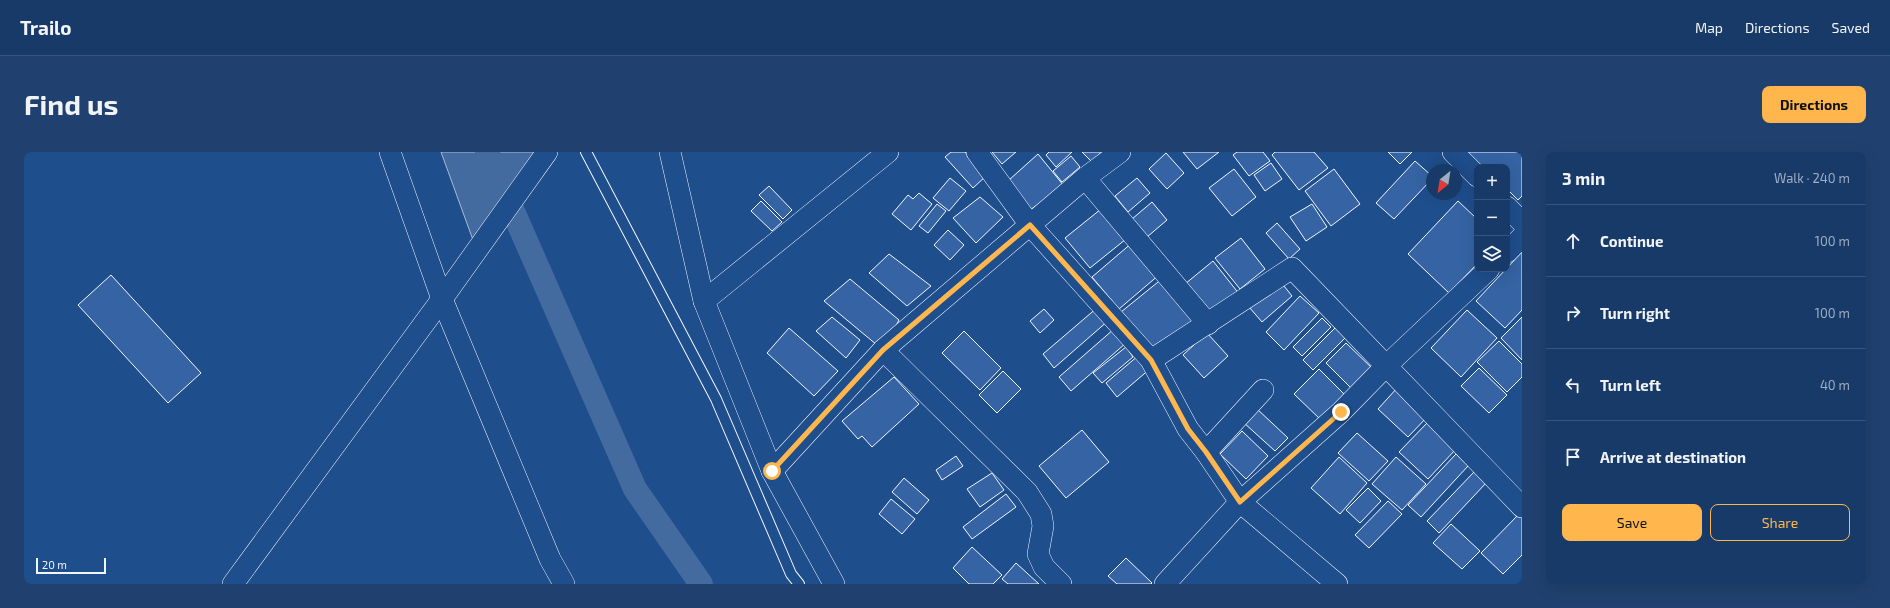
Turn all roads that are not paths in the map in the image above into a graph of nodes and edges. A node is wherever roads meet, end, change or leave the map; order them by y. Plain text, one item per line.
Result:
1 (390, 152) edge
2 (547, 152) edge
3 (586, 152) edge
4 (670, 152) edge
5 (888, 152) edge
6 (977, 152) edge
7 (1120, 152) edge
8 (1453, 152) edge
9 (1474, 173) edge
10 (1085, 178) junction
11 (1510, 210) edge
12 (1522, 222) edge
13 (1030, 225) junction
14 (1522, 237) edge
15 (1510, 249) edge
16 (1486, 272) edge
17 (442, 299) junction
18 (704, 301) junction
19 (1208, 324) junction
20 (883, 350) junction
21 (1151, 360) junction
22 (1386, 366) junction
23 (1263, 390) dead end
24 (1206, 452) junction
25 (772, 471) junction
26 (1240, 502) junction
27 (1522, 507) edge
28 (233, 584) edge
29 (564, 584) edge
30 (798, 584) edge
31 (834, 584) edge
32 (1061, 584) edge
33 (1165, 584) edge
34 (1337, 584) edge

1 - 17 street
2 - 17 street
3 - 30 lane
4 - 18 street
5 - 18 street
6 - 13 street
7 - 10 street
8 - 9 street
10 - 13 street
10 - 19 street
11 - 12 street
13 - 20 street
13 - 21 street
14 - 15 street
16 - 22 street
17 - 28 street
17 - 29 street
18 - 25 street
19 - 21 street
19 - 22 street
20 - 25 street
20 - 32 street
21 - 24 street
22 - 26 street
22 - 27 street
23 - 24 street
24 - 26 street
25 - 31 street
26 - 33 street
26 - 34 street

